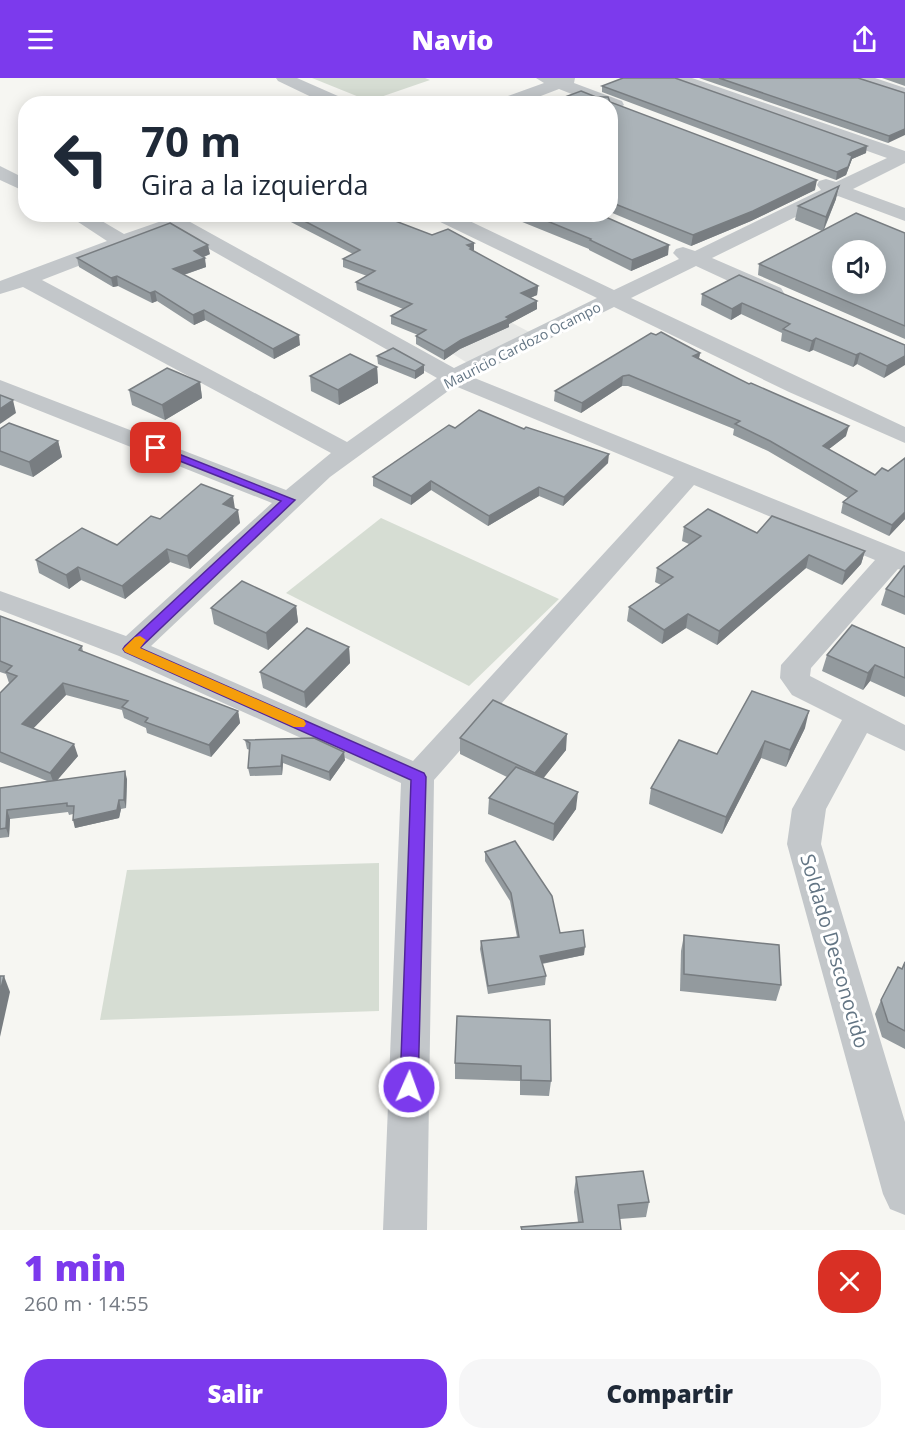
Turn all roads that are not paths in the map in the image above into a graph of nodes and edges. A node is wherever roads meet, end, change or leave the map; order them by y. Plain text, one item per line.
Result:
1 (284, 78) edge
2 (677, 78) edge
3 (859, 78) edge
4 (521, 82) dead end
5 (554, 82) edge
6 (905, 93) edge
7 (324, 96) edge
8 (522, 96) edge
9 (569, 96) edge
10 (582, 96) edge
11 (904, 157) edge
12 (0, 172) edge
13 (18, 182) edge
14 (818, 189) junction
15 (905, 215) edge
16 (89, 222) edge
17 (175, 222) edge
18 (193, 222) edge
19 (456, 222) edge
20 (905, 230) edge
21 (122, 241) junction
22 (665, 245) edge
23 (696, 259) junction
24 (23, 278) junction
25 (0, 288) edge
26 (614, 298) junction
27 (791, 300) edge
28 (453, 377) junction
29 (0, 387) edge
30 (905, 436) edge
31 (348, 452) junction
32 (690, 474) junction
33 (289, 500) junction
34 (899, 560) edge
35 (0, 600) edge
36 (130, 649) junction
37 (860, 716) junction
38 (905, 739) edge
39 (418, 777) junction
40 (905, 1194) edge
41 (405, 1230) edge

1 - 7 street
2 - 11 street
3 - 6 street
4 - 5 street
5 - 8 street
5 - 9 street
5 - 10 street
11 - 14 street, Mauricio Cardozo Ocampo
12 - 13 street
14 - 15 street
14 - 20 street
14 - 23 street, Mauricio Cardozo Ocampo
16 - 21 street
17 - 21 street
18 - 28 street
19 - 26 street
21 - 24 street
22 - 23 street
23 - 26 street, Mauricio Cardozo Ocampo
23 - 27 street
24 - 25 street
24 - 31 street
26 - 28 street, Mauricio Cardozo Ocampo
26 - 30 street
28 - 31 street, Mauricio Cardozo Ocampo
28 - 32 street
29 - 33 street
31 - 33 street, Mauricio Cardozo Ocampo
32 - 34 street
32 - 39 street
33 - 36 street, Mauricio Cardozo Ocampo
34 - 37 street
35 - 36 street
36 - 39 street
37 - 38 street
37 - 40 street, Soldado Desconocido
39 - 41 street

